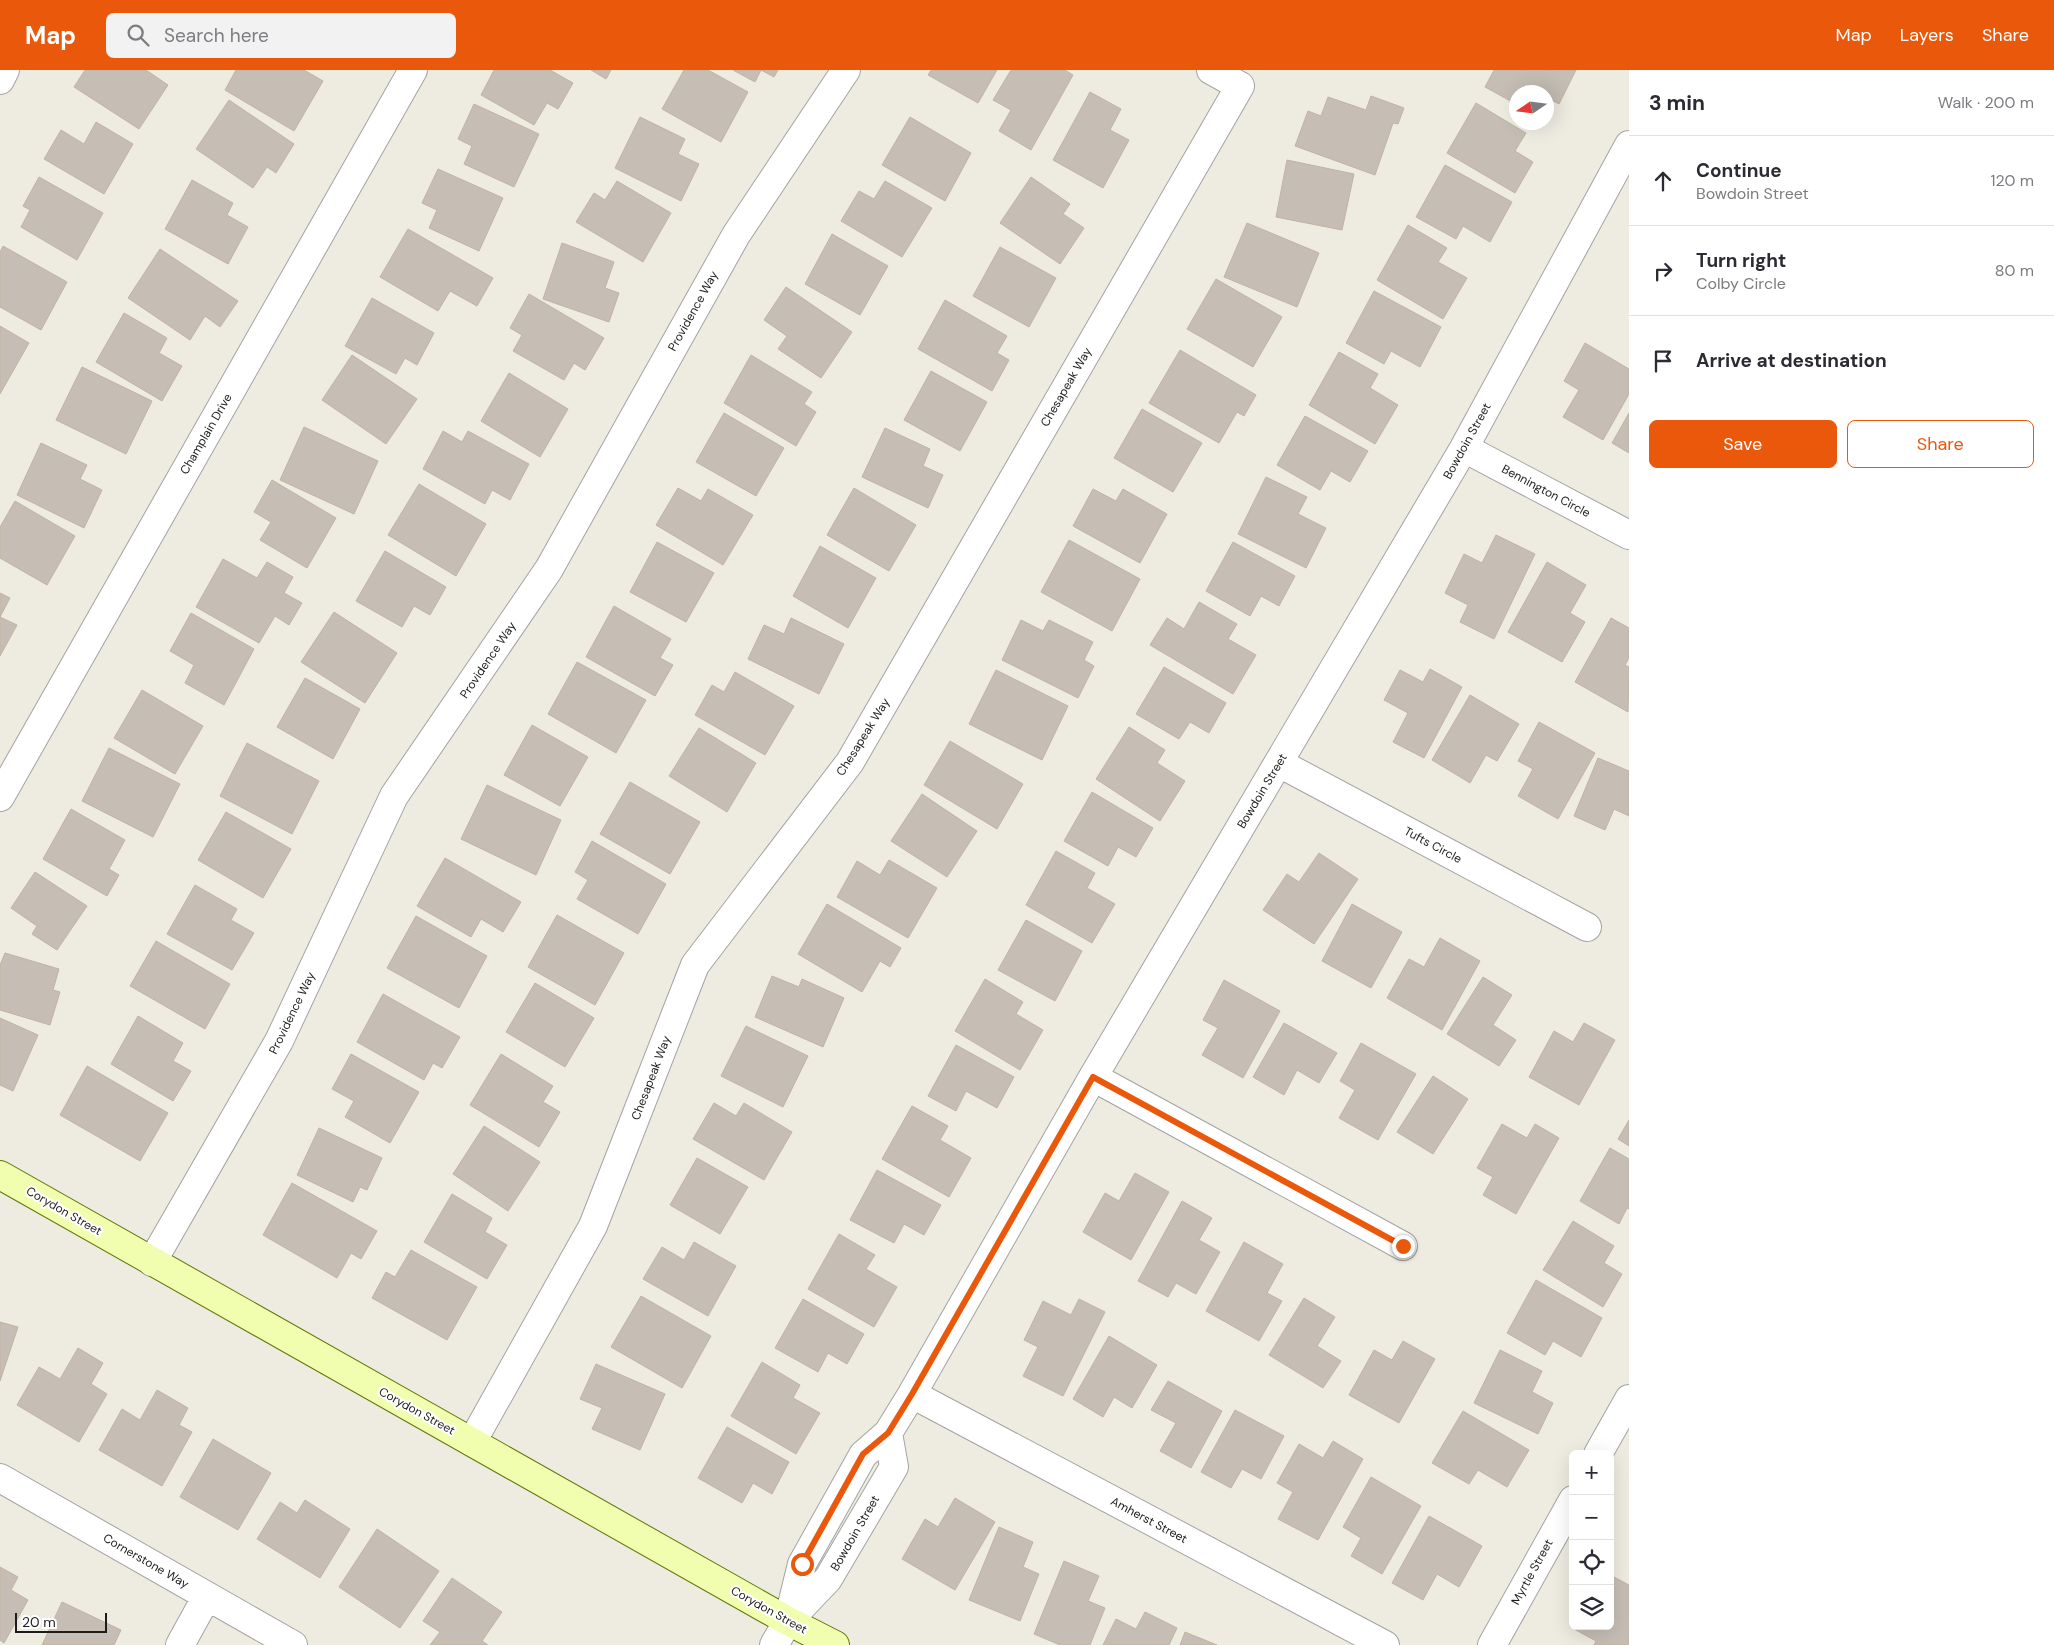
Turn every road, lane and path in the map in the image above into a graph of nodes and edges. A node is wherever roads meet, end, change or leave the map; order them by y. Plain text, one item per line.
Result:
1 (6, 70) edge
2 (413, 70) edge
3 (846, 70) edge
4 (1211, 70) edge
5 (0, 80) edge
6 (1629, 145) edge
7 (1464, 448) junction
8 (1629, 535) edge
9 (1279, 763) junction
10 (0, 797) edge
11 (1587, 927) dead end
12 (1093, 1077) junction
13 (0, 1175) edge
14 (1403, 1246) dead end
15 (152, 1262) junction
16 (912, 1394) junction
17 (1629, 1399) edge
18 (472, 1442) junction
19 (1600, 1450) edge
20 (0, 1478) edge
21 (1569, 1507) edge
22 (207, 1596) junction
23 (788, 1621) junction
24 (180, 1645) edge
25 (293, 1645) edge
26 (774, 1645) edge
27 (835, 1645) edge
28 (1385, 1645) edge
29 (1492, 1645) edge

1 - 5 street
2 - 10 street, Champlain Drive
3 - 15 street, Providence Way
4 - 18 street, Chesapeak Way
6 - 7 street, Bowdoin Street
7 - 8 street, Bennington Circle
7 - 9 street, Bowdoin Street
9 - 11 street, Tufts Circle
9 - 12 street, Bowdoin Street
12 - 14 street
12 - 16 street, Bowdoin Street
13 - 15 main road, Corydon Street
15 - 18 main road, Corydon Street
16 - 23 street, Bowdoin Street
16 - 28 street, Amherst Street
17 - 19 street
18 - 23 main road, Corydon Street
20 - 22 street, Cornerstone Way
21 - 29 street, Myrtle Street
22 - 24 street
22 - 25 street, Cornerstone Way
23 - 26 street, Bowdoin Street
23 - 27 main road, Corydon Street

